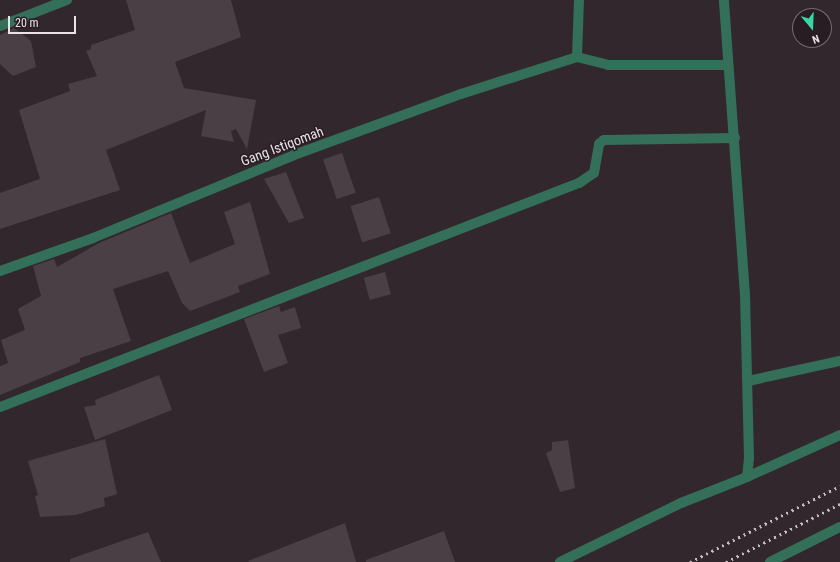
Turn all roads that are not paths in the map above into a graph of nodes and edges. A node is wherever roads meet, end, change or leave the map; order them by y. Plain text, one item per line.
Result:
1 (67, 0) edge
2 (579, 0) edge
3 (724, 0) edge
4 (0, 26) edge
5 (577, 57) junction
6 (728, 65) junction
7 (735, 138) junction
8 (0, 271) edge
9 (840, 361) edge
10 (748, 381) junction
11 (0, 407) edge
12 (840, 435) edge
13 (746, 477) junction
14 (840, 527) edge
15 (560, 562) edge
16 (770, 562) edge

1 - 4 street
2 - 5 street
3 - 6 street
5 - 6 street
5 - 8 street, Gang Istiqomah
6 - 7 street
7 - 10 street
7 - 11 street
9 - 10 street
10 - 13 street
12 - 13 street
13 - 15 street
14 - 16 street

